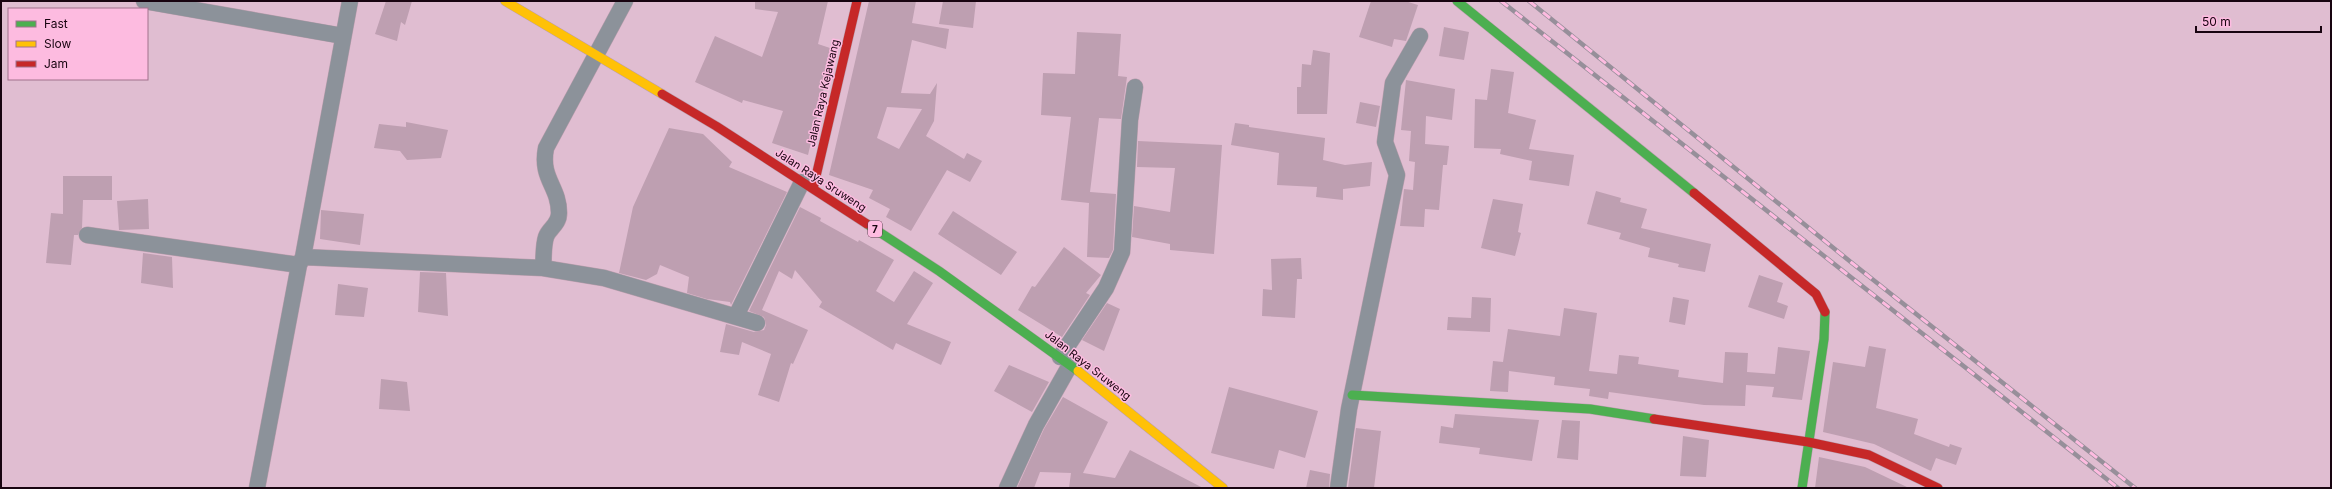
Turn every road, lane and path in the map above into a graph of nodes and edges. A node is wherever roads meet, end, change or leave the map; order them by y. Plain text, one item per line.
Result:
1 (144, 1) edge
2 (350, 1) edge
3 (505, 1) edge
4 (625, 1) edge
5 (857, 1) edge
6 (1457, 1) edge
7 (343, 36) junction
8 (1420, 36) dead end
9 (597, 55) junction
10 (1135, 87) dead end
11 (808, 186) junction
12 (87, 235) dead end
13 (301, 261) junction
14 (543, 268) junction
15 (736, 316) junction
16 (757, 323) dead end
17 (1065, 360) junction
18 (1352, 395) junction
19 (1808, 442) junction
20 (257, 488) edge
21 (1007, 488) edge
22 (1223, 488) edge
23 (1338, 488) edge
24 (1802, 488) edge
25 (1938, 488) edge

1 - 7 street
2 - 7 street
3 - 9 main road, Jalan Raya Sruweng / 7
4 - 9 street
5 - 11 main road, Jalan Raya Kejawang
6 - 19 main road
7 - 13 street
8 - 18 street
9 - 11 main road, Jalan Raya Sruweng / 7
9 - 14 street
10 - 17 street
11 - 15 street
11 - 17 main road, Jalan Raya Sruweng / 7
12 - 13 street
13 - 14 street
13 - 20 street
14 - 15 street
15 - 16 street
17 - 21 street
17 - 22 main road, Jalan Raya Sruweng / 7
18 - 19 main road
18 - 23 street
19 - 24 main road
19 - 25 main road

